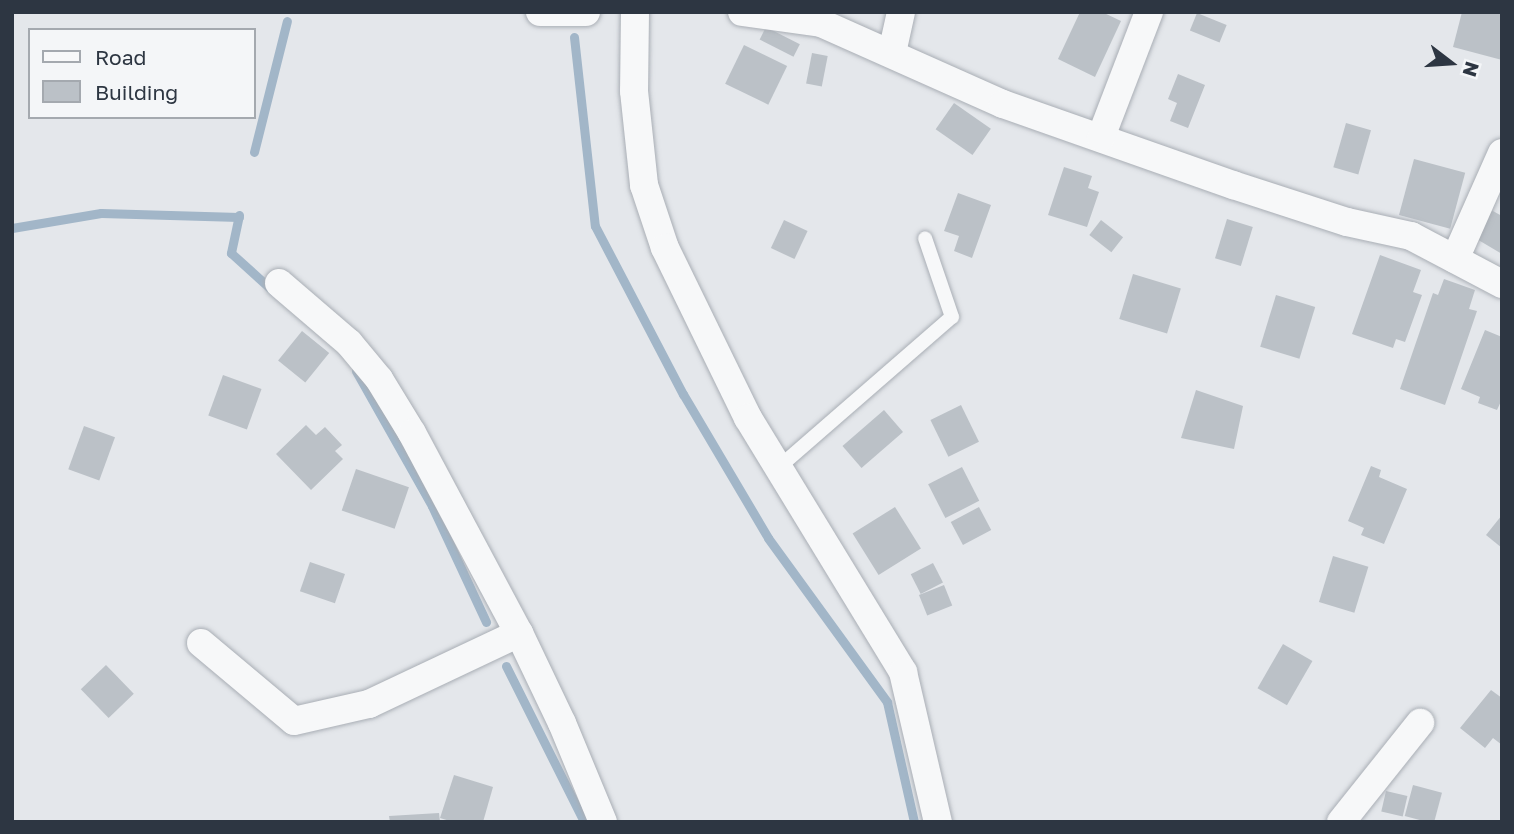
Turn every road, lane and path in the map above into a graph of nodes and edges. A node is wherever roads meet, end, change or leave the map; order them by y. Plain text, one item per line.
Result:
1 (540, 12) edge
2 (586, 12) edge
3 (635, 12) edge
4 (742, 12) edge
5 (901, 12) edge
6 (1149, 12) edge
7 (892, 53) junction
8 (1101, 137) junction
9 (1502, 153) edge
10 (925, 237) dead end
11 (1455, 259) junction
12 (279, 283) dead end
13 (1502, 284) edge
14 (778, 468) junction
15 (519, 633) junction
16 (201, 643) dead end
17 (1420, 723) dead end
18 (603, 822) edge
19 (938, 822) edge
20 (1341, 822) edge

1 - 2 street
3 - 14 street
4 - 7 street
5 - 7 street
6 - 8 street
7 - 8 street
8 - 11 street
9 - 11 street
10 - 14 lane
11 - 13 street
12 - 15 street
14 - 19 street
15 - 16 street
15 - 18 street
17 - 20 street

